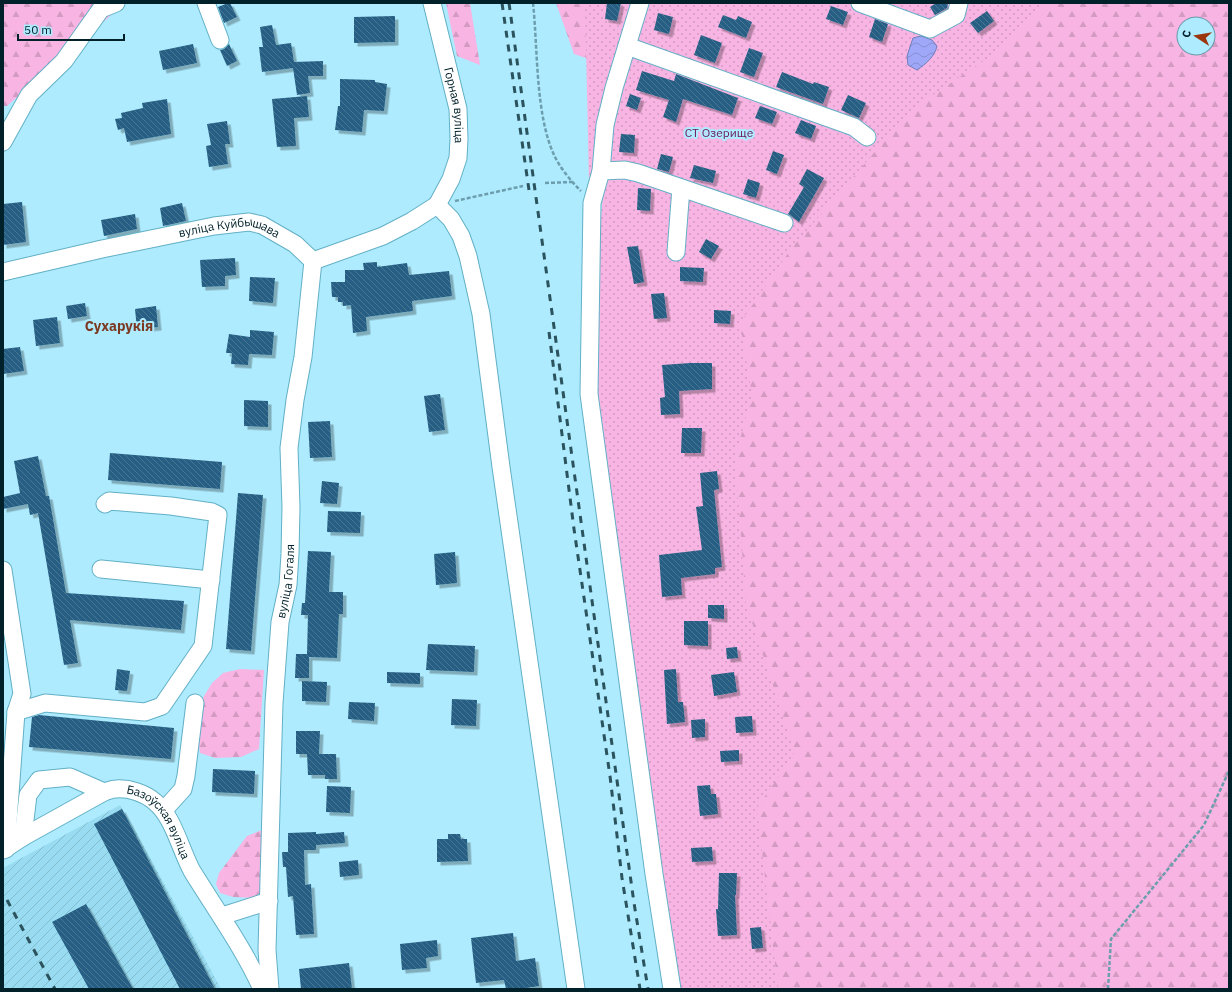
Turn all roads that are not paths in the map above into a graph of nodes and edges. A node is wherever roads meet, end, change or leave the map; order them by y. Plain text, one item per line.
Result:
1 (116, 3) edge
2 (206, 3) edge
3 (432, 3) edge
4 (640, 3) edge
5 (860, 3) edge
6 (959, 3) edge
7 (220, 40) dead end
8 (627, 46) junction
9 (867, 137) dead end
10 (3, 142) edge
11 (599, 177) junction
12 (681, 188) junction
13 (437, 206) junction
14 (784, 223) dead end
15 (676, 252) dead end
16 (312, 261) junction
17 (3, 272) edge
18 (105, 504) dead end
19 (101, 568) dead end
20 (3, 570) edge
21 (211, 580) junction
22 (195, 703) dead end
23 (16, 712) junction
24 (104, 792) junction
25 (164, 810) junction
26 (22, 837) junction
27 (4, 849) edge
28 (269, 901) junction
29 (222, 916) junction
30 (262, 989) edge
31 (270, 989) edge
32 (576, 989) edge
33 (672, 989) edge

1 - 10 street
2 - 7 street
3 - 13 street, Горная вуліца
4 - 8 street
5 - 6 street
8 - 9 street
8 - 11 street
11 - 12 street
11 - 33 street
12 - 14 street
12 - 15 street
13 - 16 street
13 - 32 street
16 - 17 street, вуліца Куйбышава
16 - 28 street, вуліца Гогаля
18 - 21 street
19 - 21 street
20 - 23 street
21 - 23 street
22 - 25 street
23 - 27 street
24 - 25 street, Базоўская вуліца
24 - 26 street, Базоўская вуліца
24 - 26 street
25 - 29 street, Базоўская вуліца
26 - 27 street, Базоўская вуліца
28 - 29 street
28 - 31 street, вуліца Гогаля
29 - 30 street

